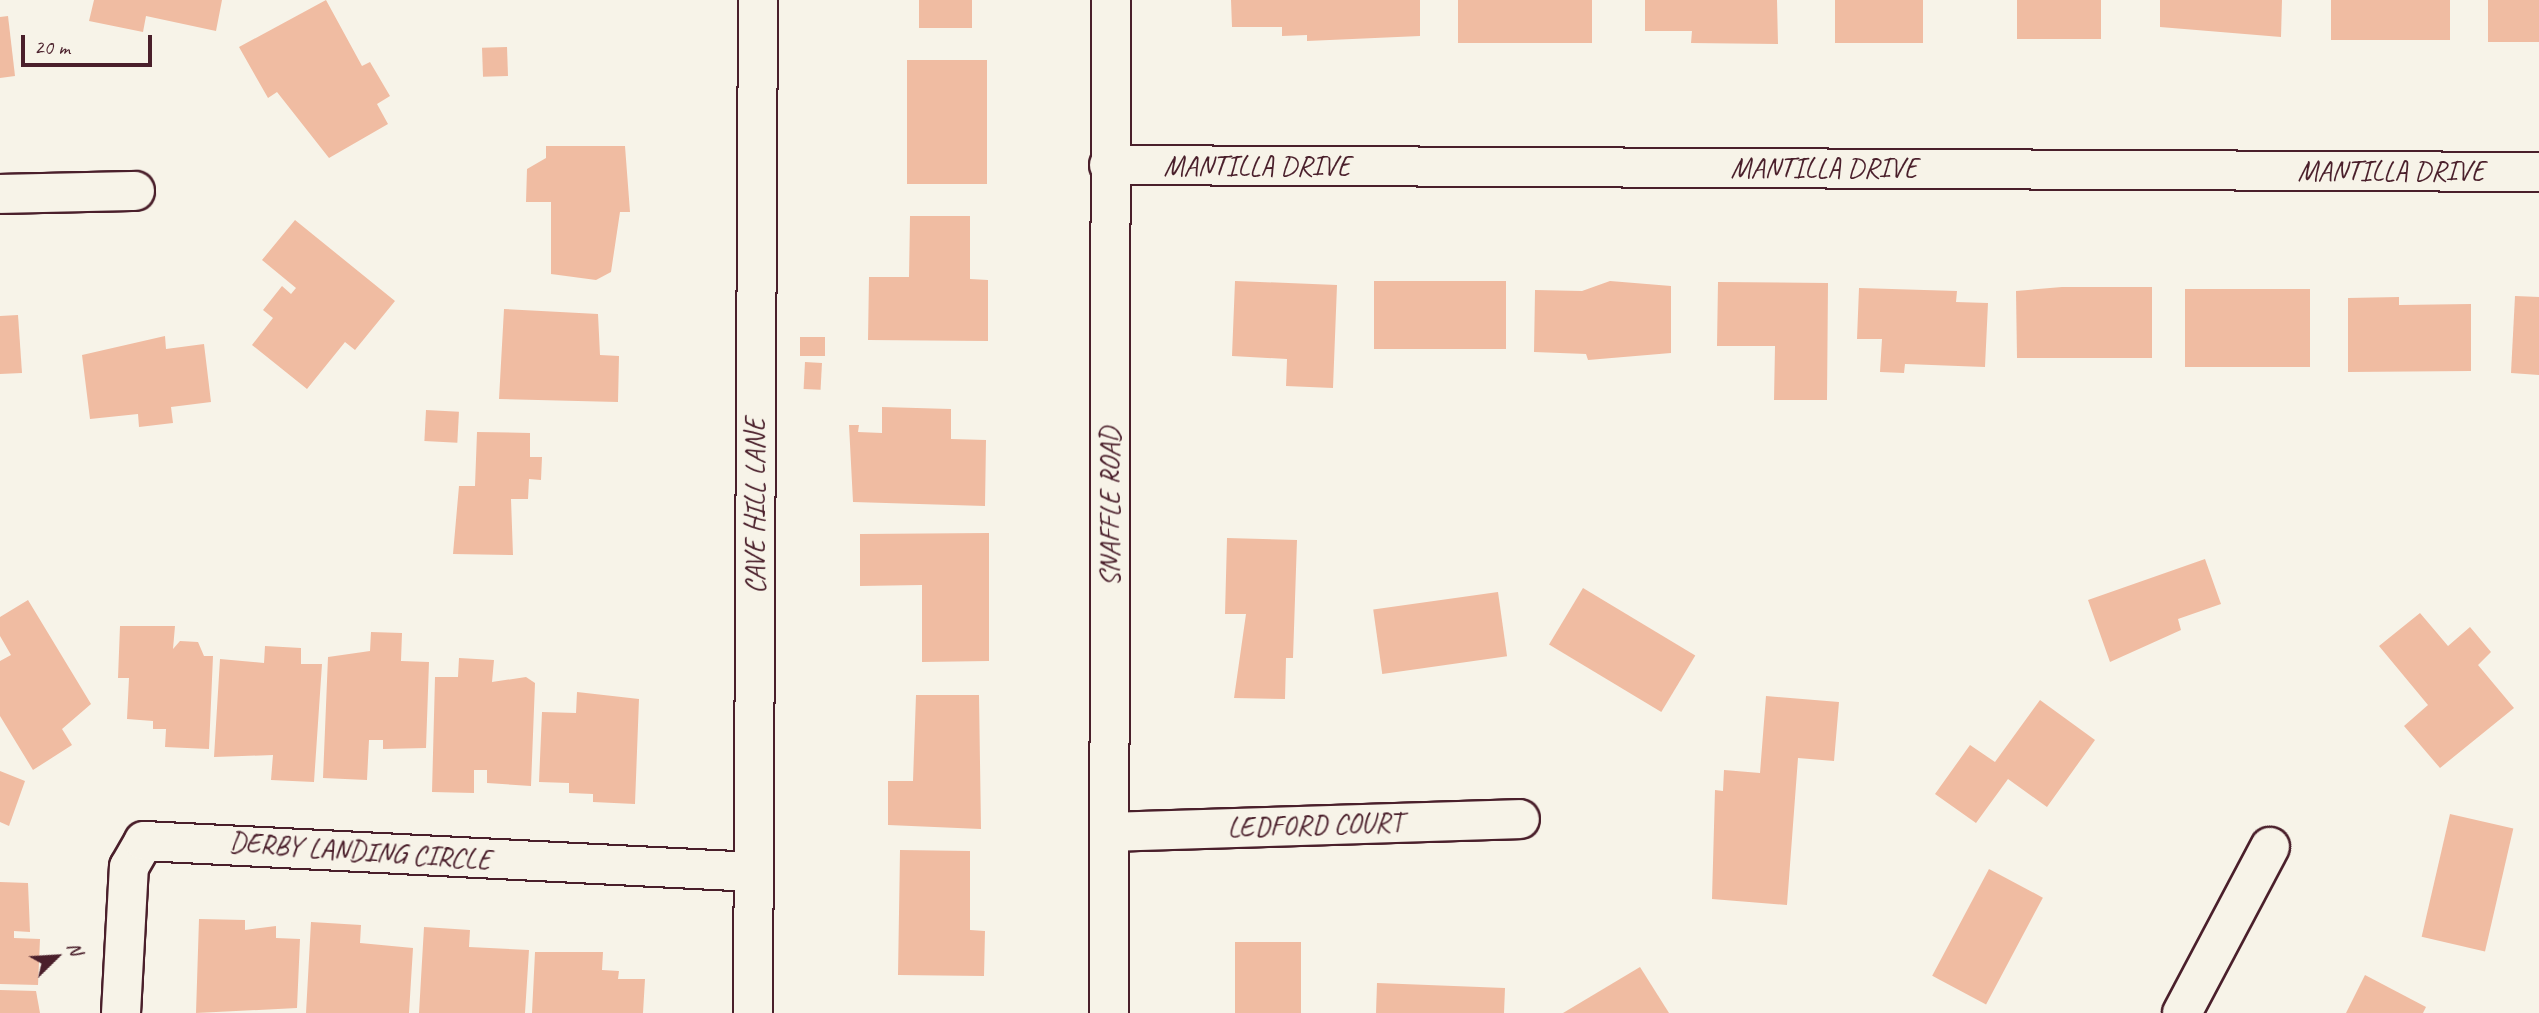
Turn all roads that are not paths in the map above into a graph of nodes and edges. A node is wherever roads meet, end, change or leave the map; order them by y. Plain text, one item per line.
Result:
1 (758, 0) edge
2 (1111, 0) edge
3 (1109, 165) junction
4 (2539, 172) edge
5 (135, 191) dead end
6 (0, 194) edge
7 (1520, 819) dead end
8 (1111, 832) junction
9 (2270, 847) dead end
10 (753, 872) junction
11 (121, 1013) edge
12 (753, 1013) edge
13 (1109, 1013) edge
14 (2182, 1013) edge

1 - 10 street, CAVE HILL LANE
2 - 3 street, SNAFFLE ROAD
3 - 4 street, MANTILLA DRIVE
3 - 8 street, SNAFFLE ROAD
5 - 6 street
7 - 8 street, LEDFORD COURT
8 - 13 street, SNAFFLE ROAD
9 - 14 street
10 - 11 street, DERBY LANDING CIRCLE
10 - 12 street, CAVE HILL LANE

